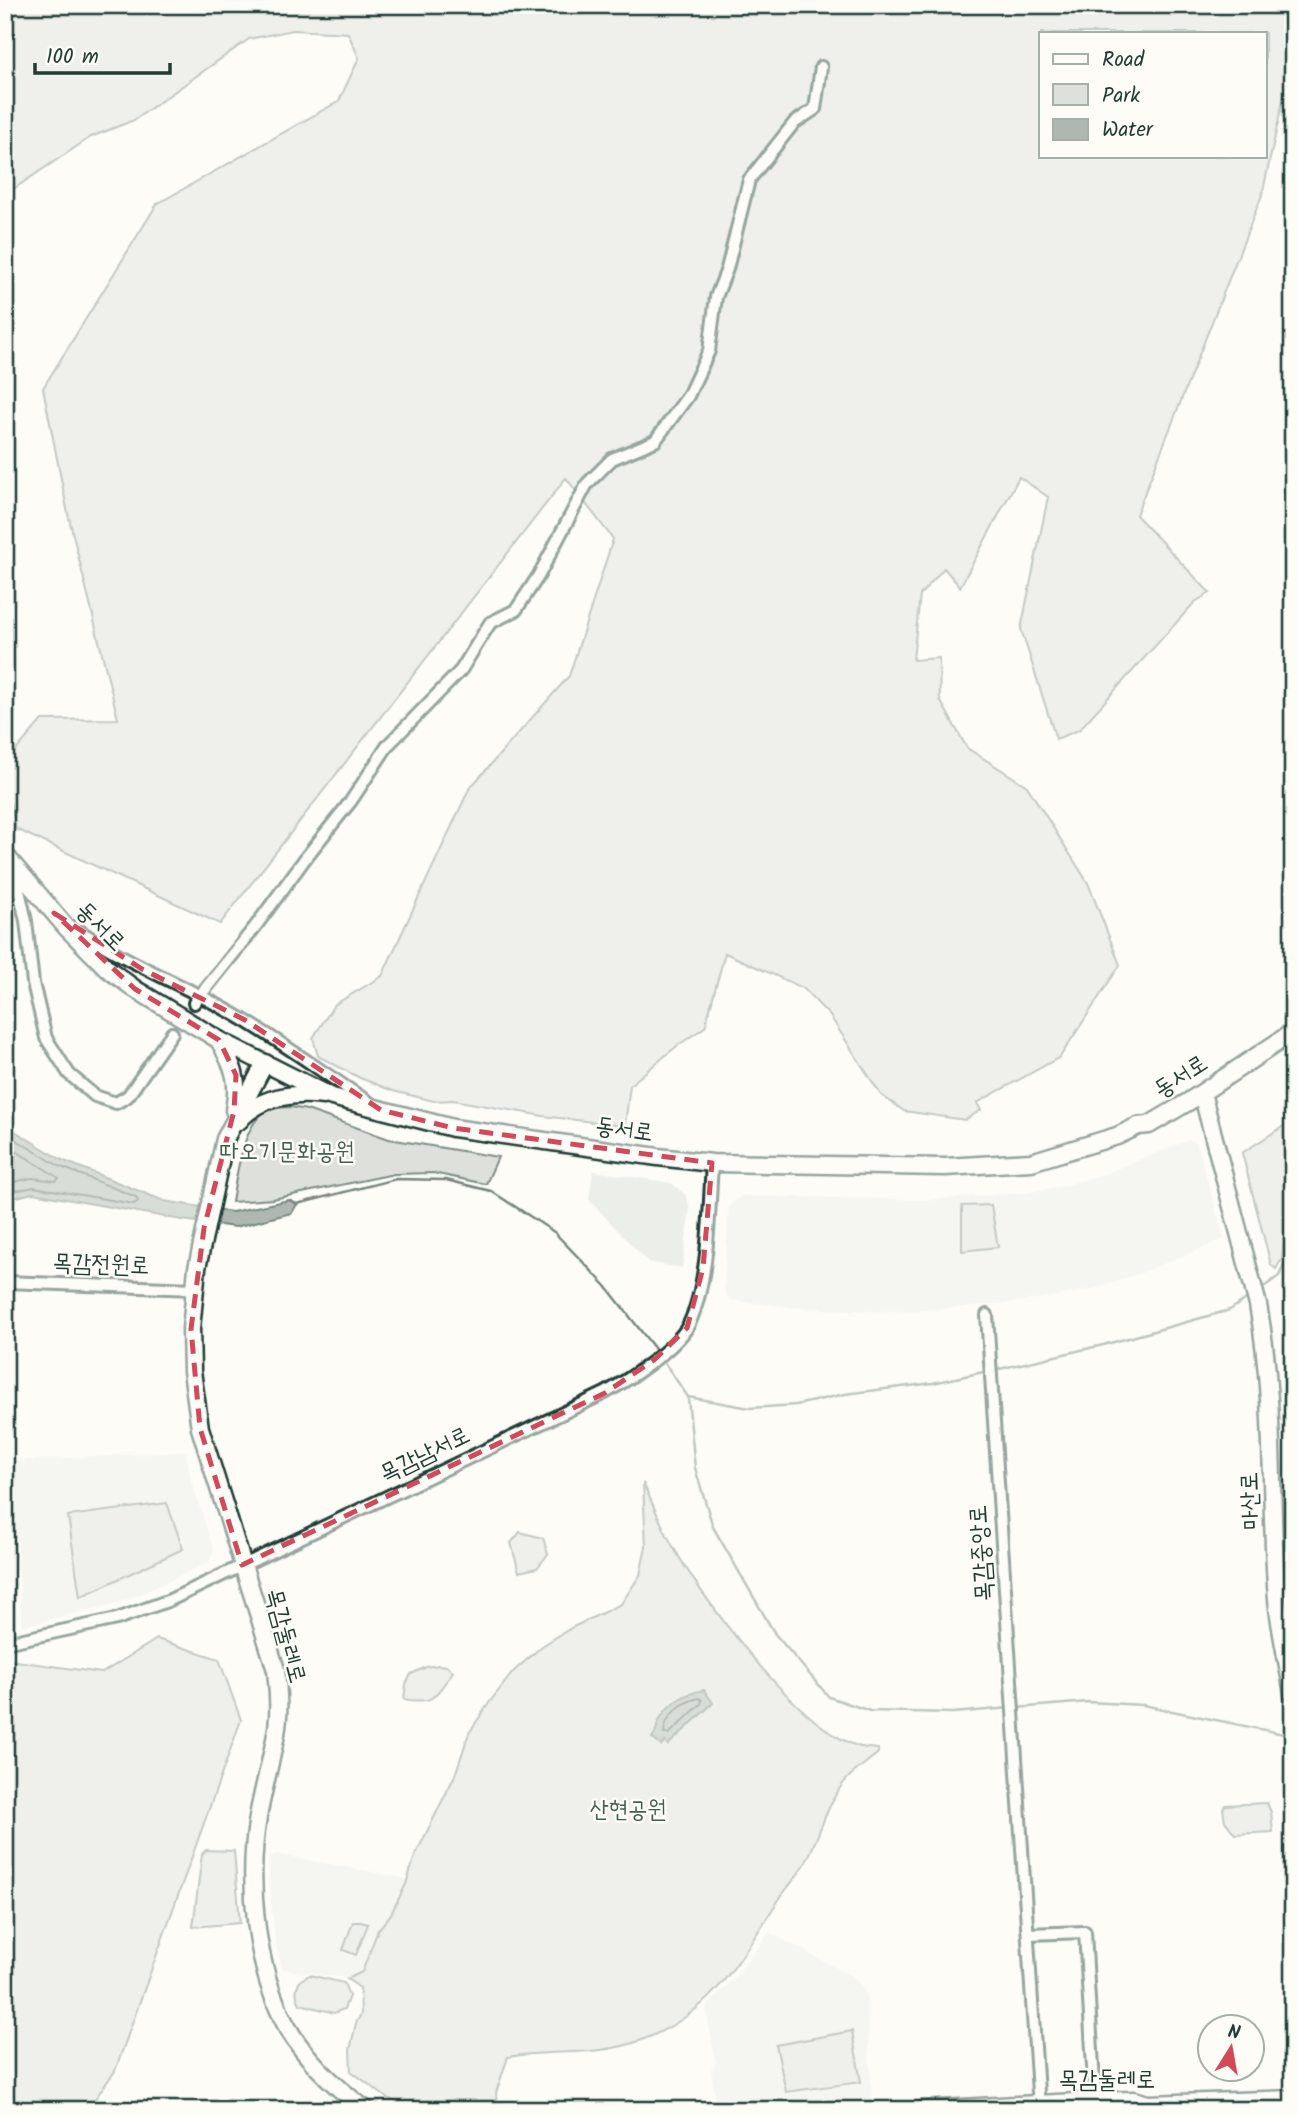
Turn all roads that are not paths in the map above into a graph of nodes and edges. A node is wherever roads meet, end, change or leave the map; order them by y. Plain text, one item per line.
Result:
1 (821, 67) dead end
2 (10, 862) edge
3 (54, 913) junction
4 (198, 999) junction
5 (1293, 1032) edge
6 (172, 1033) tunnel mouth
7 (219, 1040) junction
8 (265, 1063) junction
9 (1202, 1093) junction
10 (332, 1097) junction
11 (381, 1110) junction
12 (225, 1139) junction
13 (712, 1163) junction
14 (5, 1282) edge
15 (195, 1289) junction
16 (987, 1315) dead end
17 (242, 1565) junction
18 (5, 1643) edge
19 (1293, 1695) edge
20 (1028, 1934) junction
21 (1293, 2099) edge
22 (1095, 2101) junction
23 (1039, 2107) edge
24 (366, 2110) edge
25 (921, 2110) edge

1 - 4 street
2 - 3 street, 동서로
2 - 6 street
3 - 4 street
3 - 7 street, 동서로
4 - 11 street
5 - 9 street, 동서로
7 - 8 street, 동서로
7 - 12 street
8 - 10 street, 동서로
8 - 12 street
9 - 13 street, 동서로
9 - 19 street, 마산로
10 - 11 street, 동서로
10 - 12 street
11 - 13 street, 동서로
12 - 15 street, 목감둘레로
13 - 17 street, 목감남서로
14 - 15 street, 목감전원로
15 - 17 street, 목감둘레로
16 - 20 street, 목감중앙로
17 - 18 street, 목감남서로
17 - 24 street, 목감둘레로
20 - 22 street
20 - 23 street
21 - 22 street, 목감둘레로
22 - 23 street, 목감둘레로
23 - 25 street, 목감둘레로

